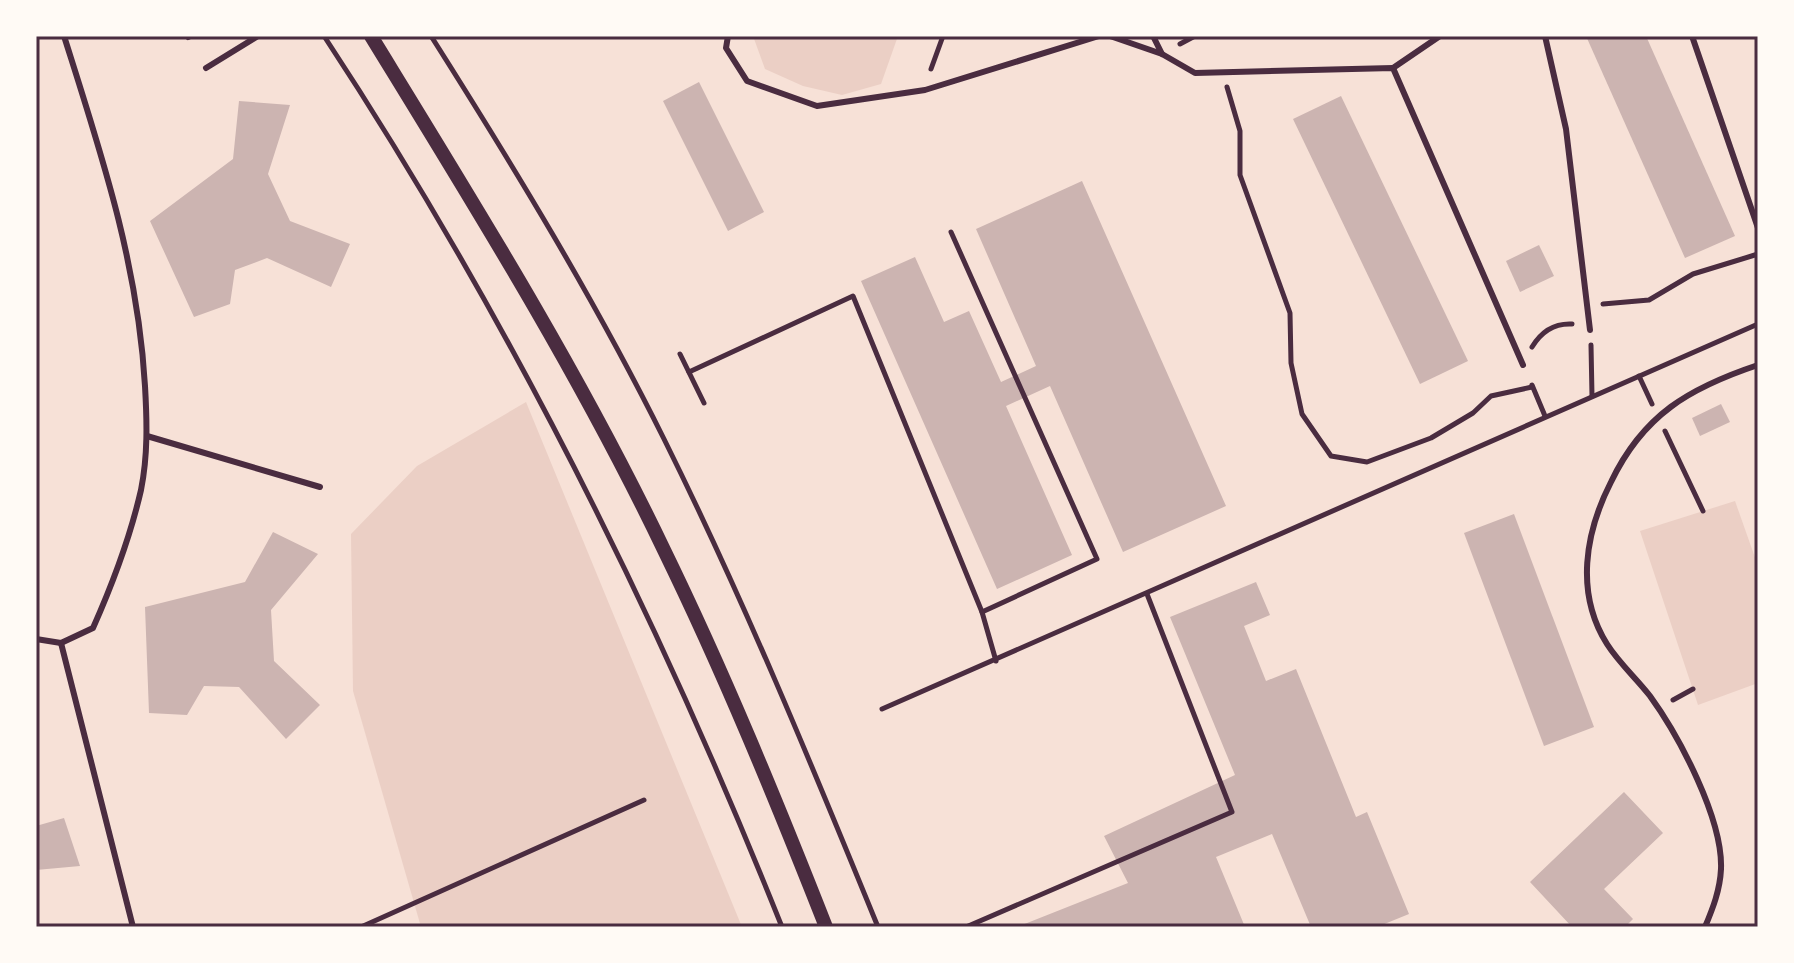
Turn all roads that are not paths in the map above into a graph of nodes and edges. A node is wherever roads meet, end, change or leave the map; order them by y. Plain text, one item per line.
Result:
1 (64, 36) edge
2 (258, 36) edge
3 (371, 36) edge
4 (728, 36) edge
5 (1099, 36) edge
6 (1110, 36) edge
7 (1153, 36) edge
8 (1440, 36) edge
9 (1545, 36) edge
10 (1692, 36) edge
11 (1162, 54) junction
12 (206, 68) dead end
13 (1393, 68) junction
14 (1758, 228) edge
15 (1590, 330) road end
16 (1523, 365) road end
17 (1758, 365) edge
18 (147, 436) junction
19 (320, 487) dead end
20 (36, 639) edge
21 (61, 643) junction
22 (133, 927) edge
23 (826, 927) edge
24 (1705, 927) edge

1 - 18 lane
2 - 12 lane
3 - 23 street
4 - 5 lane
6 - 11 lane
7 - 11 lane
8 - 13 lane
9 - 15 lane
10 - 14 lane
11 - 13 lane
13 - 16 lane
17 - 24 lane
18 - 19 lane
18 - 21 lane
20 - 21 lane
21 - 22 lane

